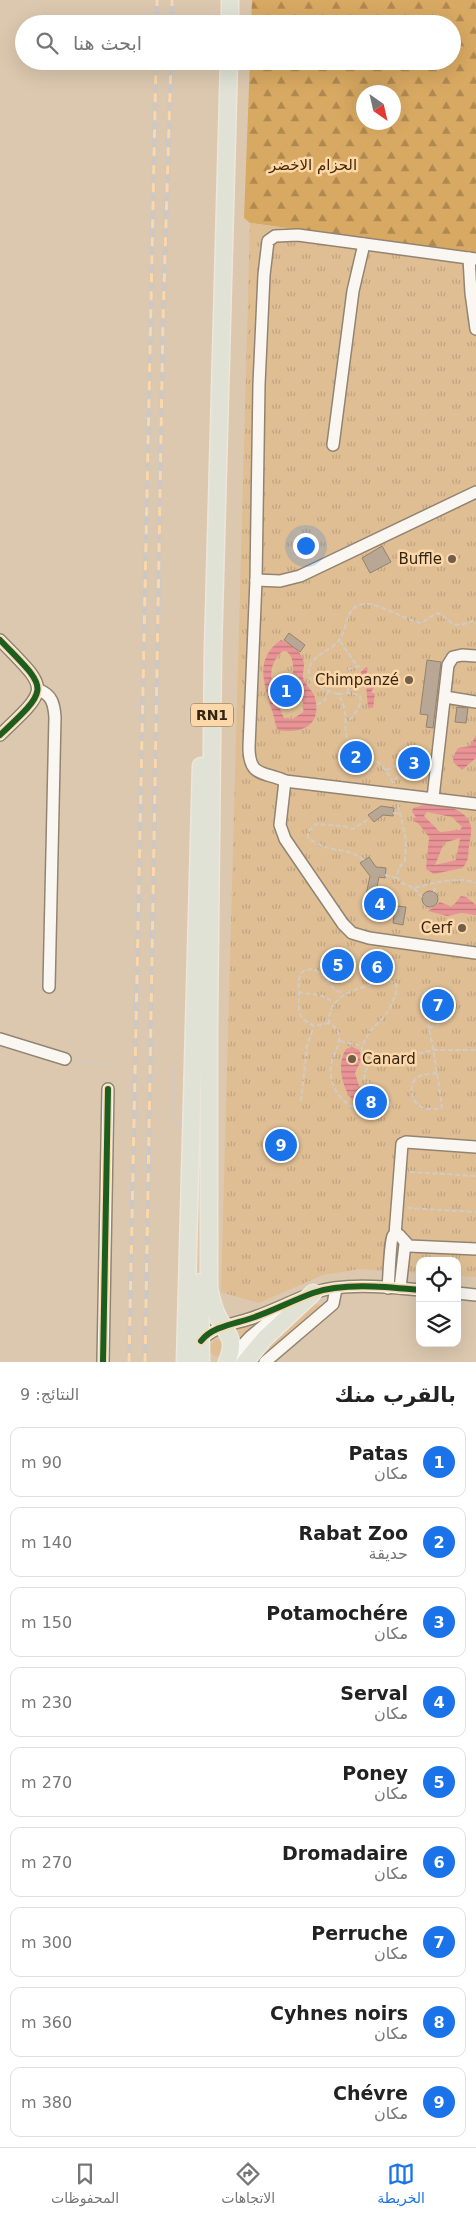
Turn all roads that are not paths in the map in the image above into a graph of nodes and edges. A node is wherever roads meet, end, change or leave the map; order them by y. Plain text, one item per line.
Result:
1 (220, 0) edge
2 (230, 0) edge
3 (219, 15) edge
4 (230, 15) edge
5 (218, 70) edge
6 (229, 70) edge
7 (364, 244) junction
8 (472, 258) edge
9 (476, 329) edge
10 (333, 445) dead end
11 (476, 492) edge
12 (256, 580) junction
13 (0, 640) edge
14 (476, 656) edge
15 (39, 690) junction
16 (445, 697) junction
17 (476, 702) edge
18 (0, 735) edge
19 (285, 781) junction
20 (433, 798) junction
21 (476, 804) edge
22 (476, 953) edge
23 (48, 987) dead end
24 (0, 1039) edge
25 (65, 1058) road end
26 (108, 1089) dead end
27 (476, 1146) edge
28 (189, 1223) junction
29 (393, 1236) junction
30 (407, 1245) junction
31 (476, 1249) edge
32 (388, 1288) junction
33 (400, 1288) junction
34 (336, 1289) junction
35 (416, 1290) edge
36 (313, 1293) junction
37 (461, 1293) edge
38 (476, 1295) edge
39 (292, 1303) junction
40 (225, 1327) junction
41 (203, 1355) edge
42 (103, 1362) edge
43 (185, 1362) edge
44 (227, 1362) edge
45 (245, 1362) edge
46 (265, 1362) edge

1 - 3 highway
2 - 4 highway
5 - 28 highway, RN1
6 - 40 highway, RN1
7 - 8 street
7 - 10 street
7 - 12 street
8 - 9 street
11 - 12 street
12 - 19 street
13 - 15 street
14 - 16 street
15 - 18 street
15 - 23 street
16 - 17 street
16 - 20 street
19 - 20 street
19 - 22 street
20 - 21 street
24 - 25 street
26 - 42 street
27 - 29 street
28 - 41 highway
28 - 43 highway, RN1
29 - 30 street
29 - 32 street
30 - 31 street
30 - 33 street
32 - 33 street
32 - 34 street
33 - 35 street
34 - 36 street
34 - 46 street
36 - 39 street
36 - 45 highway
37 - 38 street
39 - 40 street
39 - 44 street
40 - 41 street
40 - 44 highway, RN1

